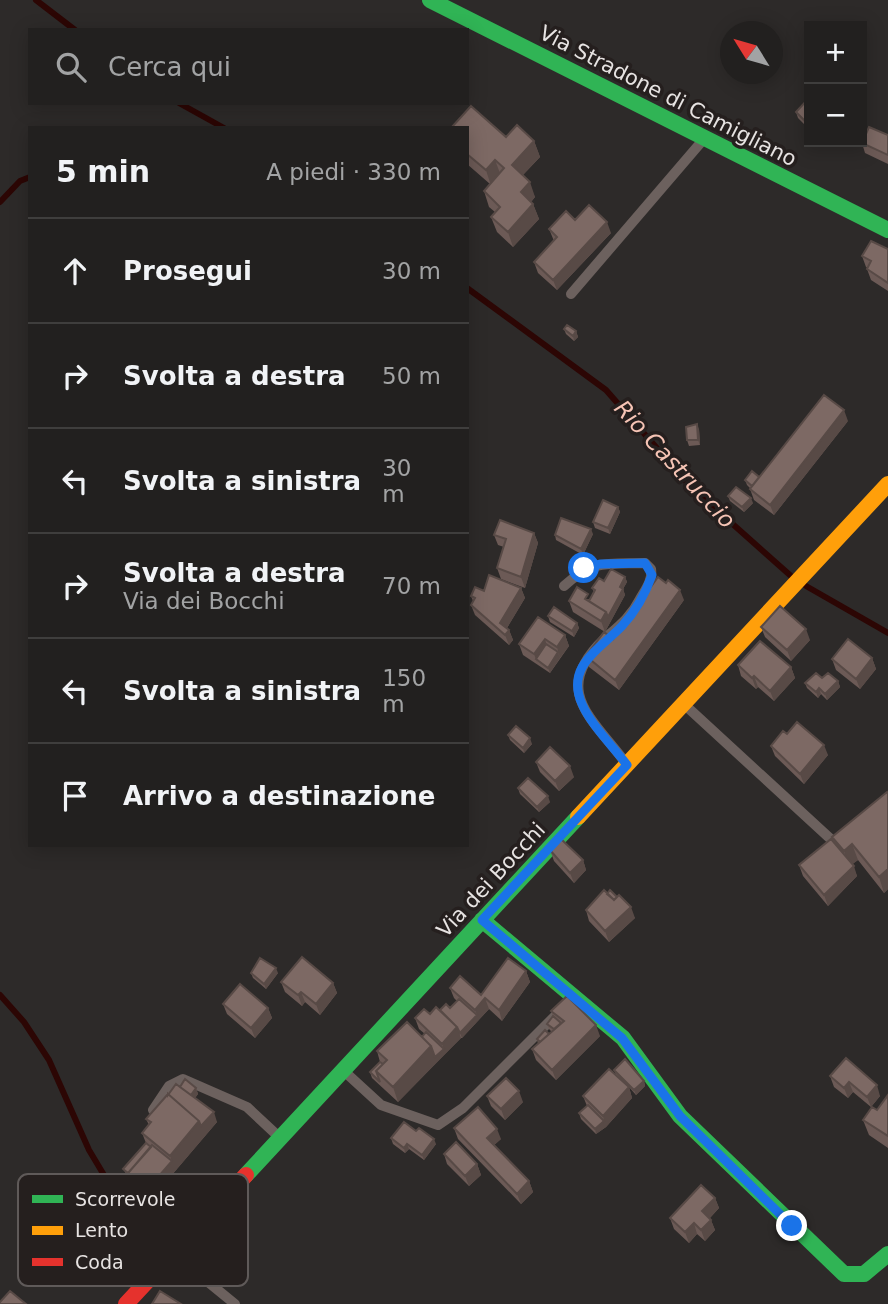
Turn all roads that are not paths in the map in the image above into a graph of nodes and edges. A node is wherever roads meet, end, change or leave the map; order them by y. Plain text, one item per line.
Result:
1 (430, 0) edge
2 (704, 138) junction
3 (888, 230) edge
4 (571, 295) dead end
5 (888, 484) edge
6 (564, 586) dead end
7 (684, 704) junction
8 (627, 765) junction
9 (852, 827) edge
10 (482, 920) junction
11 (574, 997) junction
12 (343, 1070) junction
13 (153, 1110) edge
14 (280, 1138) junction
15 (247, 1174) edge
16 (888, 1254) edge
17 (143, 1286) edge
18 (213, 1286) edge
19 (126, 1304) edge
20 (235, 1304) edge

1 - 2 street, Via Stradone di Camigliano
2 - 3 street, Via Stradone di Camigliano
2 - 4 lane
5 - 7 street, Via dei Bocchi
6 - 8 lane
7 - 8 street, Via dei Bocchi
7 - 9 lane
8 - 10 street, Via dei Bocchi
10 - 11 street
10 - 12 street, Via dei Bocchi
11 - 12 lane
11 - 16 street
12 - 14 street, Via dei Bocchi
13 - 14 lane
14 - 15 street, Via dei Bocchi
17 - 19 street, Via dei Bocchi
18 - 20 lane

